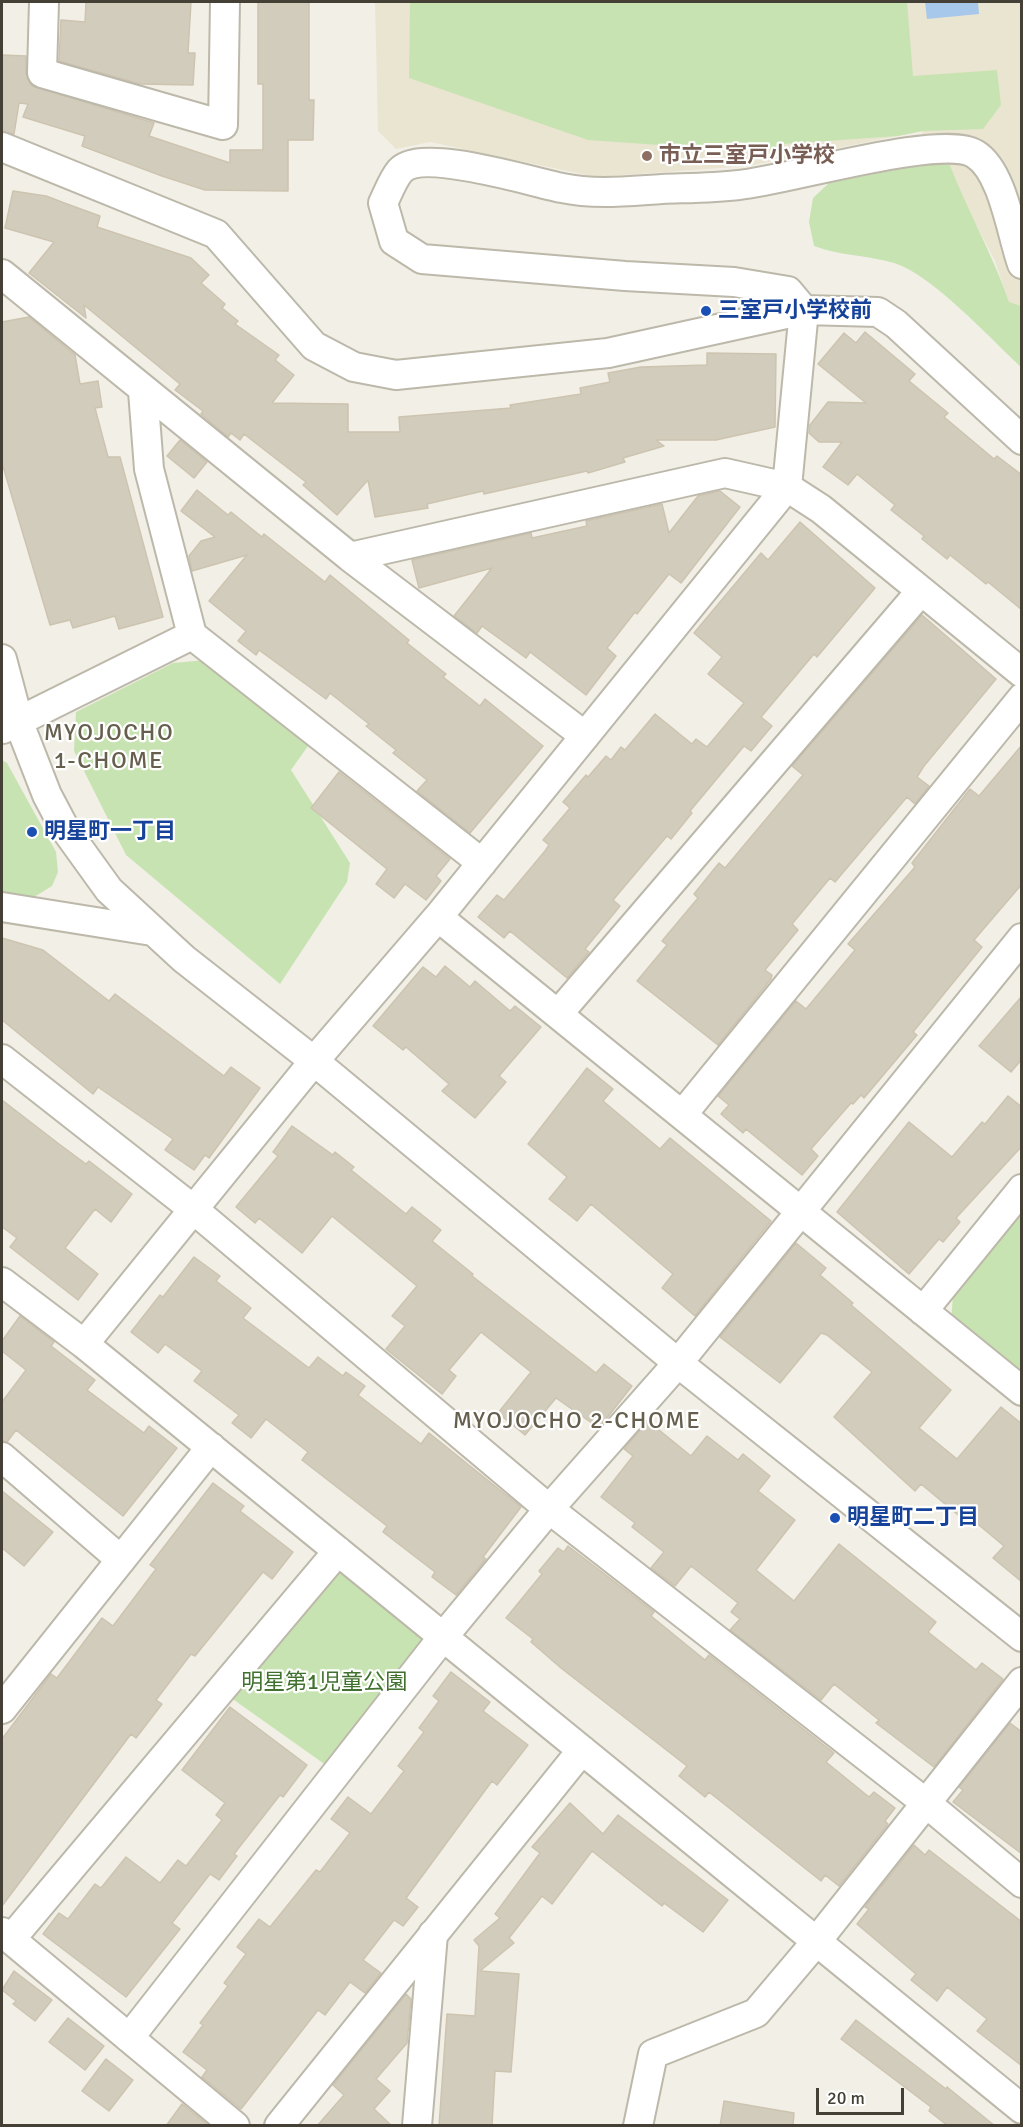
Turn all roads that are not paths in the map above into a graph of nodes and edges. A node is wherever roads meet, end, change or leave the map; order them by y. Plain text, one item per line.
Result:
1 (44, 2) edge
2 (225, 2) edge
3 (2, 147) edge
4 (1022, 264) edge
5 (2, 274) edge
6 (804, 310) junction
7 (143, 391) junction
8 (1022, 440) edge
9 (787, 488) junction
10 (350, 557) junction
11 (921, 591) junction
12 (192, 635) junction
13 (2, 659) edge
14 (1022, 673) edge
15 (1022, 698) edge
16 (10, 726) edge
17 (585, 736) junction
18 (482, 862) junction
19 (2, 907) edge
20 (438, 917) junction
21 (152, 930) junction
22 (1022, 938) edge
23 (558, 1014) junction
24 (2, 1059) edge
25 (314, 1061) junction
26 (682, 1115) junction
27 (1022, 1189) edge
28 (193, 1209) junction
29 (801, 1212) junction
30 (2, 1282) edge
31 (923, 1311) junction
32 (84, 1344) junction
33 (678, 1363) junction
34 (1022, 1391) edge
35 (211, 1447) junction
36 (2, 1457) edge
37 (549, 1509) junction
38 (338, 1551) junction
39 (121, 1560) junction
40 (444, 1637) junction
41 (1022, 1637) edge
42 (1022, 1682) edge
43 (2, 1709) edge
44 (582, 1750) junction
45 (926, 1803) junction
46 (1022, 1883) edge
47 (433, 1934) junction
48 (6, 1936) edge
49 (816, 1942) junction
50 (129, 2038) junction
51 (1022, 2109) edge
52 (235, 2126) edge
53 (279, 2126) edge
54 (417, 2126) edge
55 (638, 2126) edge

1 - 2 street
3 - 6 street
4 - 6 street
5 - 7 street
6 - 8 street
6 - 9 street
7 - 10 street
7 - 12 street
9 - 10 street
9 - 11 street
9 - 17 street
10 - 17 street
11 - 14 street
11 - 23 street
12 - 16 street
12 - 18 street
13 - 16 street
15 - 26 street
16 - 21 street
17 - 18 street
18 - 20 street
19 - 21 street
20 - 23 street
20 - 25 street
21 - 25 street
22 - 29 street
23 - 26 street
24 - 28 street
25 - 28 street
25 - 33 street
26 - 29 street
27 - 31 street
28 - 32 street
28 - 37 street
29 - 31 street
29 - 33 street
30 - 32 street
31 - 34 street
32 - 35 street
33 - 37 street
33 - 41 street
35 - 38 street
35 - 39 street
36 - 39 street
37 - 40 street
37 - 45 street
38 - 40 street
38 - 48 street
39 - 43 street
40 - 44 street
40 - 50 street
42 - 45 street
44 - 47 street
44 - 49 street
45 - 46 street
45 - 49 street
47 - 53 street
47 - 54 street
48 - 50 street
49 - 51 street
49 - 55 street
50 - 52 street

